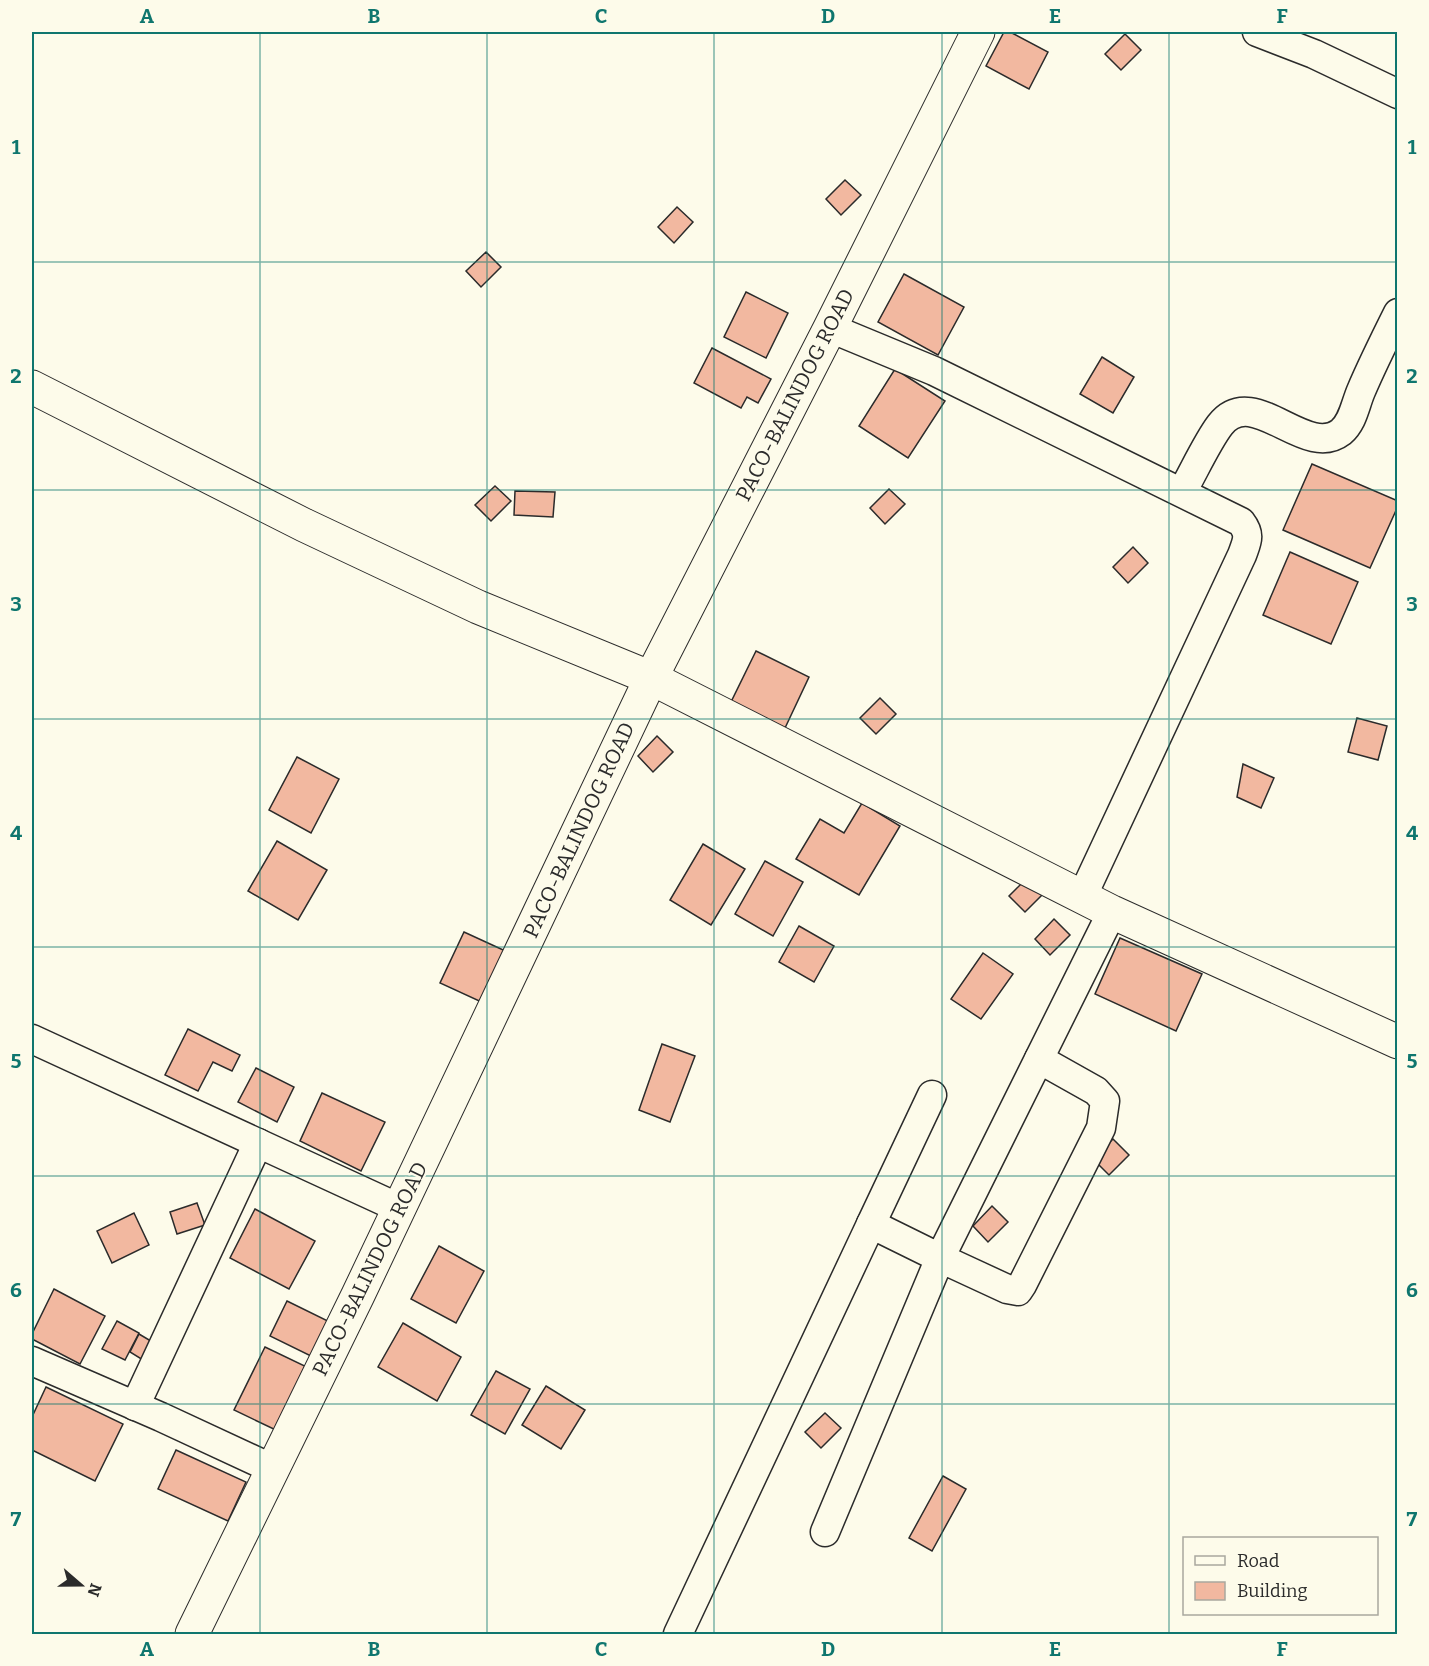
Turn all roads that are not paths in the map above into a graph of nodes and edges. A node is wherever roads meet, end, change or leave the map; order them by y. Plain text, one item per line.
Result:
1 (978, 32) edge
2 (1257, 32) edge
3 (1398, 94) edge
4 (1398, 313) edge
5 (830, 328) junction
6 (32, 387) edge
7 (1182, 492) junction
8 (651, 678) junction
9 (1082, 897) junction
10 (1113, 912) junction
11 (32, 1039) edge
12 (1398, 1042) edge
13 (1039, 1059) junction
14 (932, 1095) dead end
15 (258, 1143) junction
16 (399, 1208) junction
17 (872, 1224) junction
18 (940, 1258) junction
19 (32, 1361) edge
20 (135, 1406) junction
21 (273, 1469) junction
22 (825, 1532) dead end
23 (192, 1635) edge
24 (678, 1635) edge

1 - 5 street, PACO-BALINDOG ROAD
2 - 3 street
4 - 7 street
5 - 7 street
5 - 8 street, PACO-BALINDOG ROAD
6 - 8 street
7 - 9 street
8 - 9 street
8 - 16 street, PACO-BALINDOG ROAD
9 - 10 street
10 - 12 street
10 - 13 street
11 - 15 street
13 - 18 street
13 - 18 street
14 - 17 street
15 - 16 street
15 - 20 street
16 - 21 street, PACO-BALINDOG ROAD
17 - 18 street
17 - 24 street
18 - 22 street
19 - 20 street
20 - 21 street
21 - 23 street, PACO-BALINDOG ROAD

